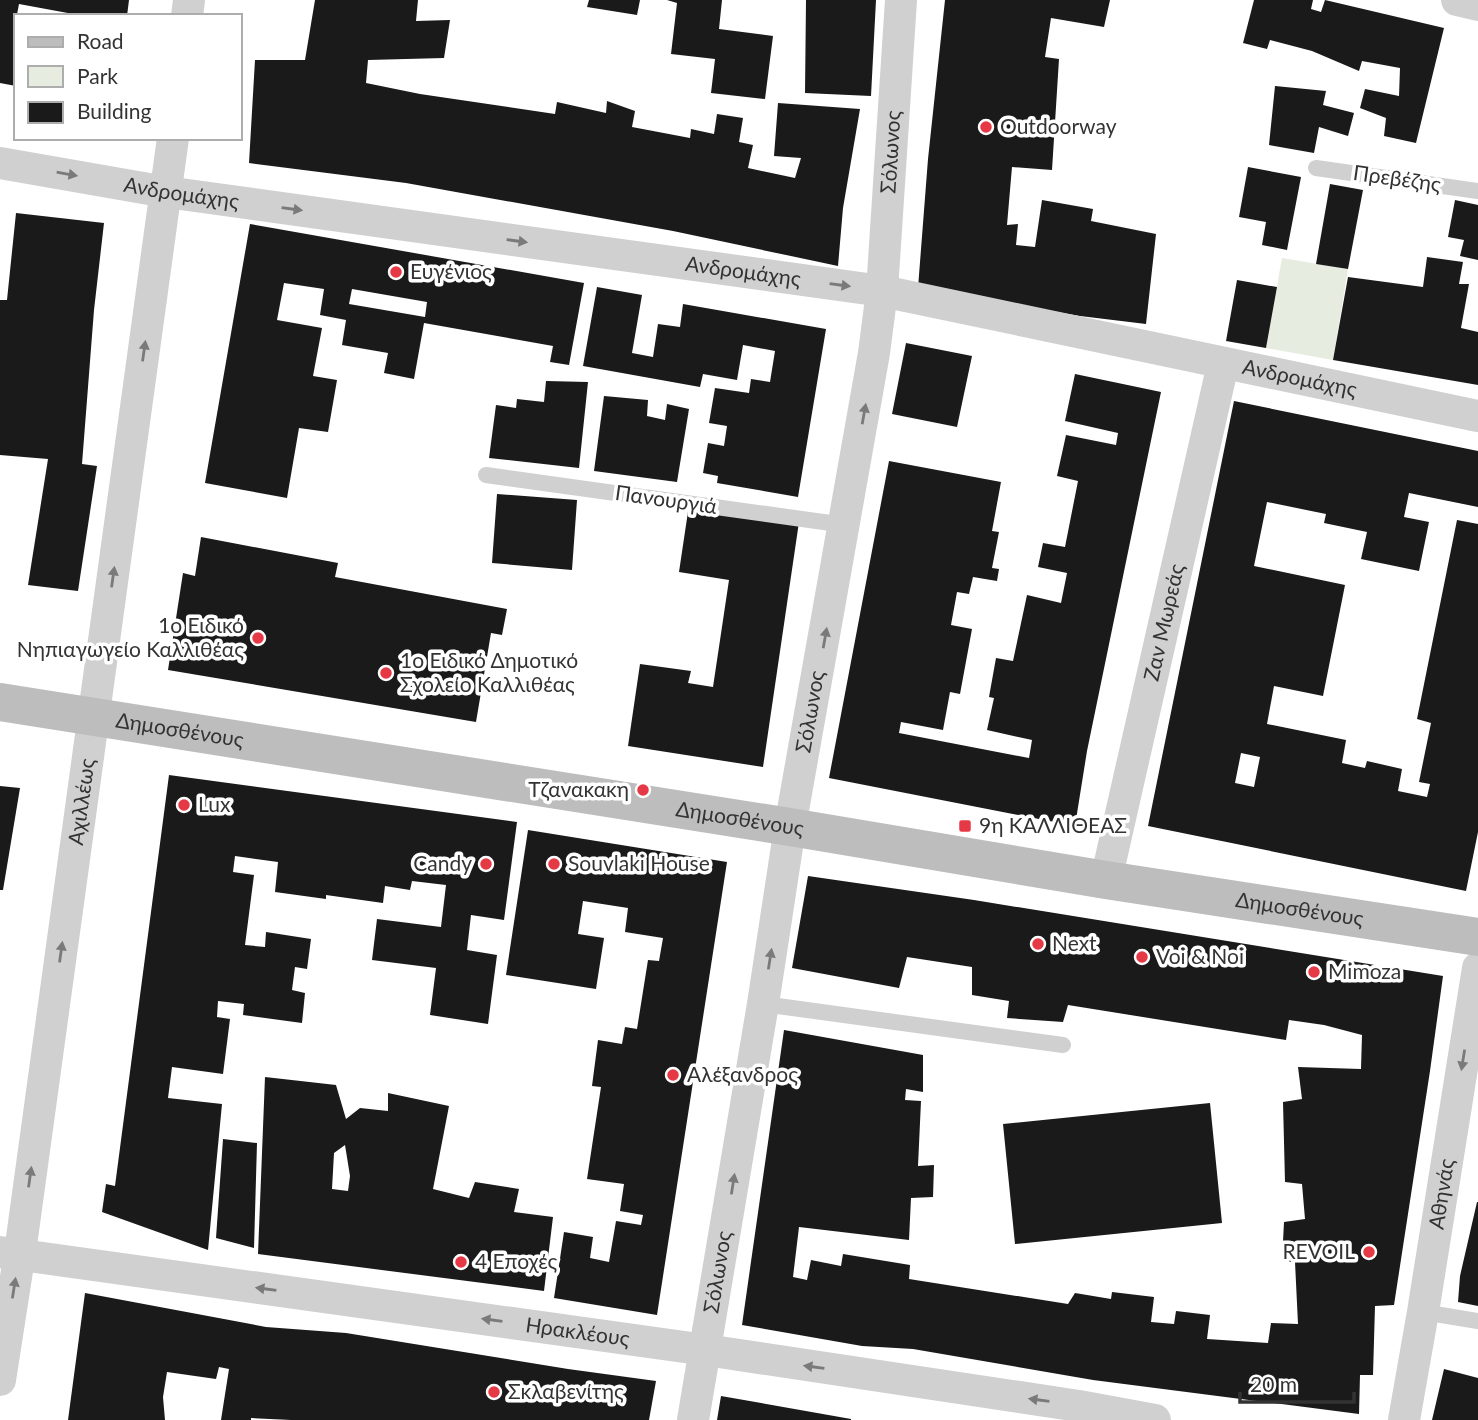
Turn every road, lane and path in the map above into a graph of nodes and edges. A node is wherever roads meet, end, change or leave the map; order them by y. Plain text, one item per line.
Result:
1 (901, 0) edge
2 (1457, 0) edge
3 (1478, 5) edge
4 (173, 140) edge
5 (0, 163) edge
6 (1316, 167) dead end
7 (1478, 191) edge
8 (166, 192) junction
9 (882, 291) junction
10 (1223, 363) junction
11 (1478, 416) edge
12 (486, 475) dead end
13 (845, 525) junction
14 (0, 702) edge
15 (93, 717) junction
16 (790, 827) junction
17 (1106, 880) junction
18 (1478, 937) edge
19 (1478, 968) edge
20 (763, 1004) junction
21 (1063, 1045) dead end
22 (10, 1253) edge
23 (1423, 1312) junction
24 (1478, 1321) edge
25 (706, 1350) junction
26 (0, 1380) edge
27 (1078, 1413) edge
28 (693, 1420) edge
29 (1154, 1420) edge
30 (1404, 1420) edge

1 - 9 street, Σόλωνος
2 - 3 street
4 - 8 street, Αχιλλέως
5 -> 8 street, Ανδρομάχης
6 - 7 lane, Πρεβέζης
8 -> 9 street, Ανδρομάχης
15 -> 8 street, Αχιλλέως
9 - 10 street, Ανδρομάχης
13 -> 9 street, Σόλωνος
10 - 11 street, Ανδρομάχης
10 - 17 street, Ζαν Μωρεάς
12 - 13 lane, Πανουργιά
16 -> 13 street, Σόλωνος
14 - 15 street, Δημοσθένους
15 - 16 street, Δημοσθένους
22 -> 15 street, Αχιλλέως
16 - 17 street, Δημοσθένους
20 -> 16 street, Σόλωνος
17 - 18 street, Δημοσθένους
19 -> 23 street, Αθηνάς
20 - 21 lane
25 -> 20 street, Σόλωνος
25 -> 22 street, Ηρακλέους
26 -> 22 street, Αχιλλέως
23 - 24 lane
23 - 30 street, Αθηνάς
27 -> 25 street, Ηρακλέους
25 - 28 street, Σόλωνος
27 - 29 street, Ηρακλέους

